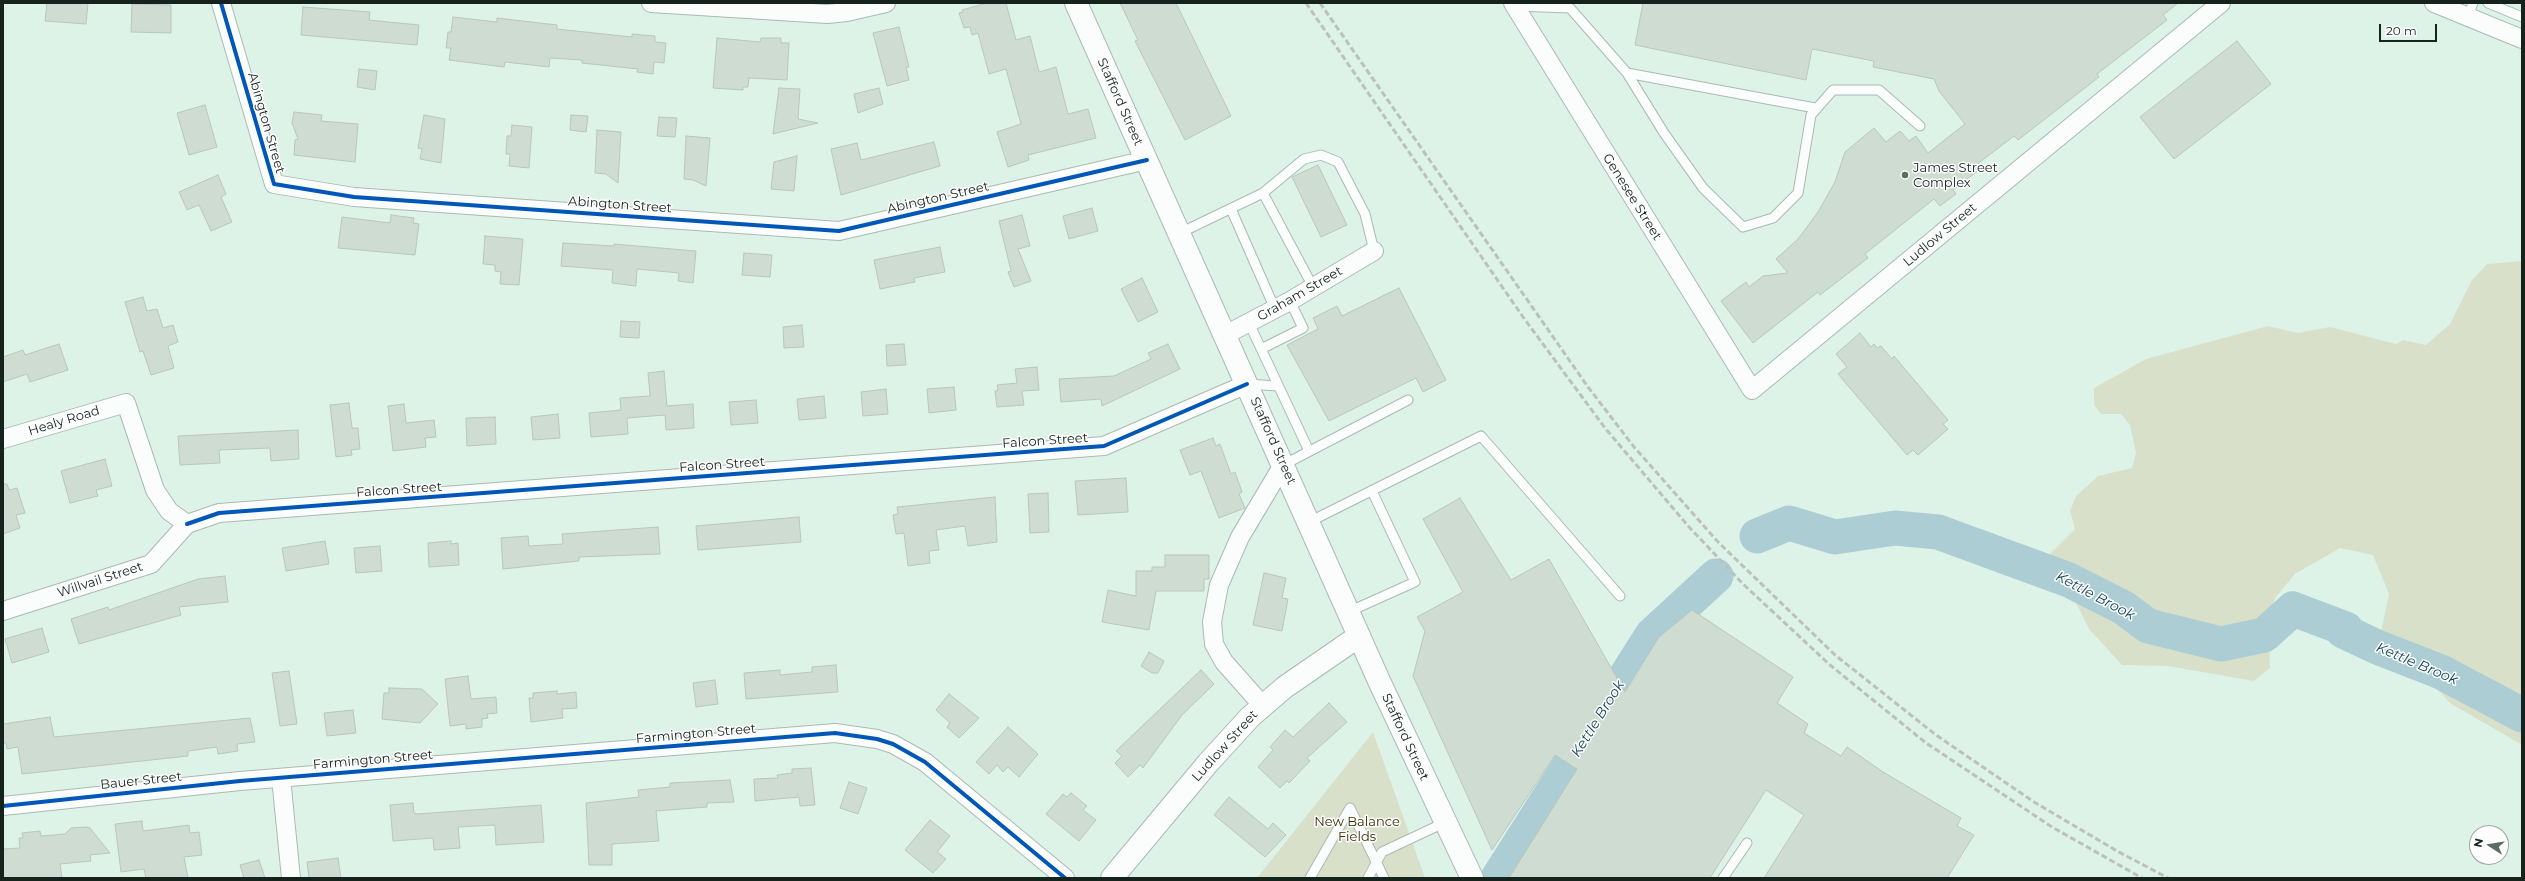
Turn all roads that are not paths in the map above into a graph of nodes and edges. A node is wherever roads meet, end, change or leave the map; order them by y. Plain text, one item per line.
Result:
1 (221, 3) edge
2 (651, 3) edge
3 (886, 3) edge
4 (1076, 3) edge
5 (2221, 3) edge
6 (2434, 3) edge
7 (2488, 3) edge
8 (1513, 4) edge
9 (2470, 10) edge
10 (2522, 17) edge
11 (2522, 39) edge
12 (1627, 73) junction
13 (1815, 108) junction
14 (1920, 126) dead end
15 (1147, 160) junction
16 (1263, 193) junction
17 (1231, 209) junction
18 (1180, 233) junction
19 (1374, 251) joint
20 (1313, 287) junction
21 (1282, 305) junction
22 (1249, 323) junction
23 (1225, 335) junction
24 (1261, 349) junction
25 (1247, 384) junction
26 (1278, 386) junction
27 (1752, 390) joint
28 (1408, 400) dead end
29 (3, 439) edge
30 (1309, 452) junction
31 (1283, 465) junction
32 (1372, 490) junction
33 (1309, 522) junction
34 (187, 524) junction
35 (1620, 596) dead end
36 (3, 611) edge
37 (1348, 612) junction
38 (1359, 636) junction
39 (1263, 706) junction
40 (281, 778) junction
41 (3, 806) edge
42 (1446, 822) junction
43 (1747, 843) dead end
44 (1376, 862) junction
45 (291, 878) edge
46 (1065, 878) edge
47 (1112, 878) edge
48 (1310, 878) edge
49 (1368, 878) edge
50 (1384, 878) edge
51 (1472, 878) edge
52 (1723, 878) edge

1 - 15 street, Abington Street
2 - 3 street
4 - 15 main road, Stafford Street
5 - 27 street, Ludlow Street
6 - 9 street
7 - 10 lane
8 - 12 lane
8 - 27 street, Genesee Street
9 - 11 street
12 - 13 lane
12 - 13 lane
13 - 14 lane
15 - 18 main road, Stafford Street
16 - 17 lane
16 - 19 lane
16 - 20 lane
17 - 18 lane
17 - 21 lane
18 - 23 main road, Stafford Street
19 - 20 street, Graham Street
20 - 21 street, Graham Street
21 - 22 street, Graham Street
21 - 24 lane
22 - 23 street, Graham Street
22 - 24 lane
23 - 25 main road, Stafford Street
24 - 26 lane
25 - 26 lane
25 - 31 main road, Stafford Street
25 - 34 street, Falcon Street
26 - 30 lane
28 - 30 lane
29 - 34 street, Healy Road
30 - 31 lane
31 - 33 main road, Stafford Street
31 - 39 street
32 - 33 lane
32 - 35 lane
32 - 37 lane
33 - 37 main road, Stafford Street
34 - 36 street, Willvail Street
37 - 38 main road, Stafford Street
38 - 39 main road, Ludlow Street
38 - 42 main road, Stafford Street
39 - 47 main road, Ludlow Street
40 - 41 street, Bauer Street
40 - 45 street
40 - 46 street, Farmington Street
42 - 44 lane
42 - 51 main road, Stafford Street
43 - 52 lane
44 - 48 lane
44 - 49 lane
44 - 50 lane

